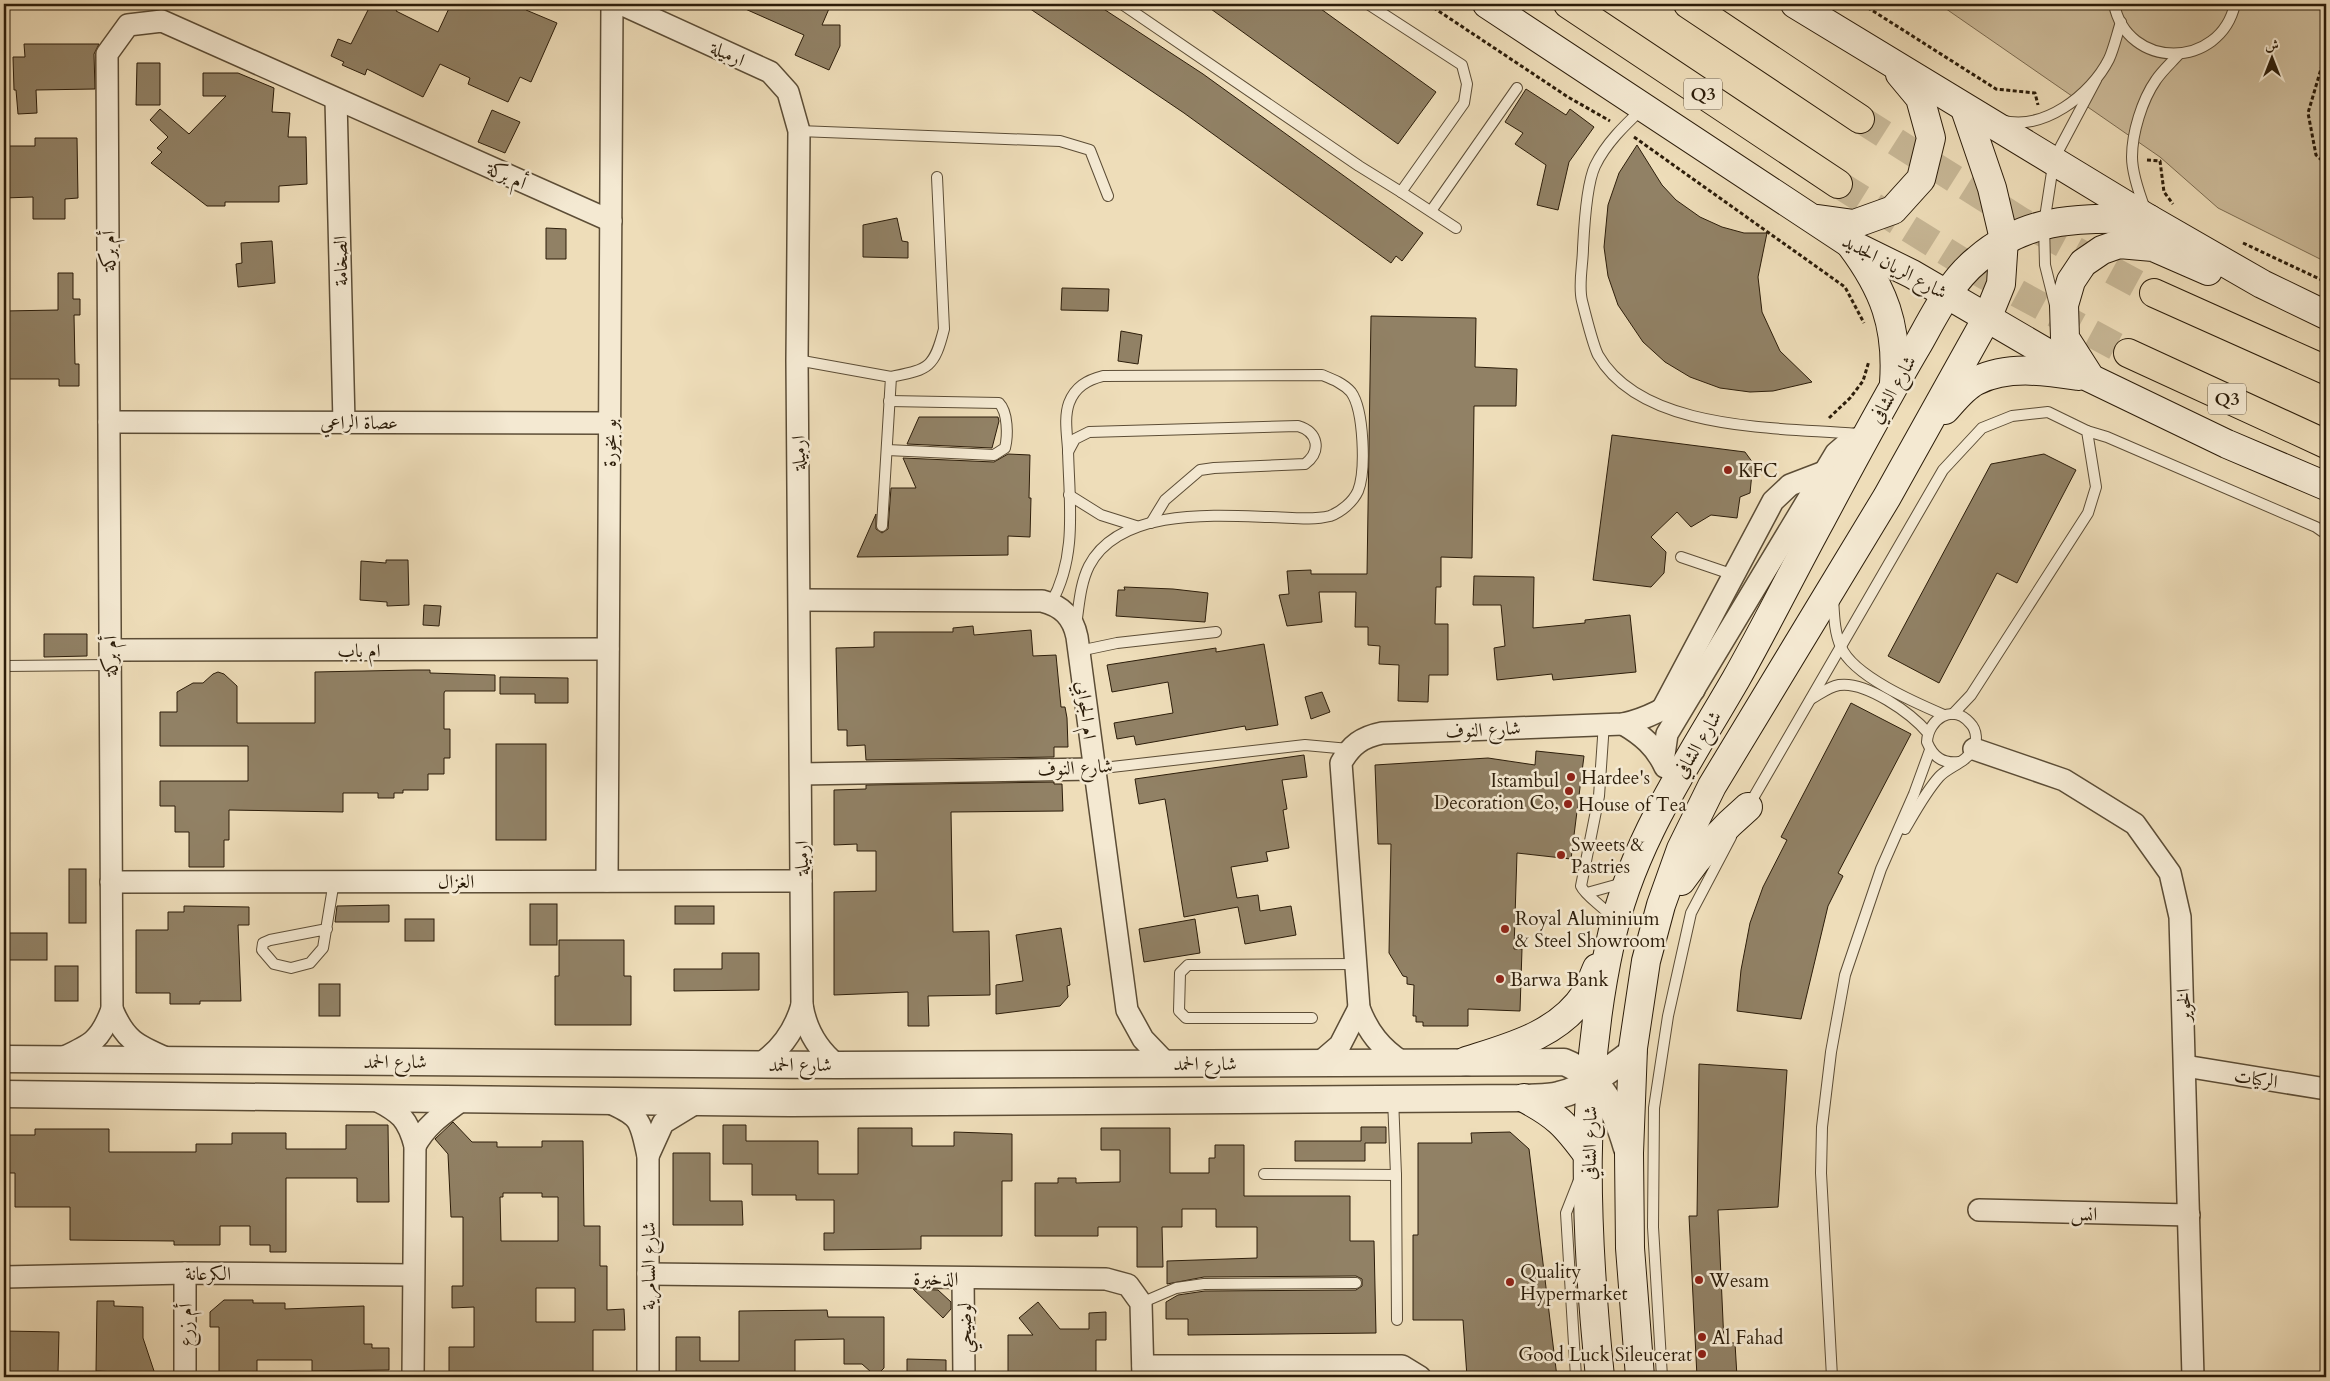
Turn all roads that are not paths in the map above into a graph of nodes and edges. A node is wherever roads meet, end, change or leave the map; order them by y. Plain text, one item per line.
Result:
1 (612, 4) edge
2 (622, 4) edge
3 (1122, 4) edge
4 (1368, 4) edge
5 (1487, 4) edge
6 (1568, 4) edge
7 (1688, 4) edge
8 (1795, 4) edge
9 (2114, 4) edge
10 (2235, 4) edge
11 (2121, 22) junction
12 (2179, 54) junction
13 (1892, 64) junction
14 (2096, 80) junction
15 (1517, 88) dead end
16 (336, 100) junction
17 (1644, 107) junction
18 (1965, 108) junction
19 (1860, 119) tunnel mouth
20 (799, 131) junction
21 (2054, 159) junction
22 (938, 177) dead end
23 (1838, 184) tunnel mouth
24 (1401, 192) junction
25 (1108, 196) dead end
26 (1431, 211) junction
27 (1812, 218) junction
28 (2149, 219) junction
29 (611, 221) junction
30 (2044, 224) junction
31 (1456, 228) dead end
32 (2004, 239) junction
33 (1849, 243) junction
34 (2262, 284) junction
35 (2154, 293) tunnel mouth
36 (1947, 294) junction
37 (2326, 315) edge
38 (1988, 316) junction
39 (2066, 338) junction
40 (2128, 354) tunnel mouth
41 (798, 360) junction
42 (2326, 370) edge
43 (891, 377) junction
44 (2090, 378) junction
45 (1893, 386) junction
46 (889, 401) junction
47 (108, 422) junction
48 (344, 422) junction
49 (609, 423) junction
50 (2087, 432) junction
51 (1866, 435) junction
52 (1920, 437) junction
53 (2326, 444) edge
54 (887, 450) junction
55 (1068, 452) junction
56 (1824, 472) junction
57 (2326, 486) edge
58 (1069, 495) junction
59 (1151, 523) junction
60 (882, 526) dead end
61 (1136, 526) junction
62 (2326, 534) edge
63 (1681, 557) dead end
64 (1734, 575) junction
65 (1832, 588) junction
66 (800, 600) junction
67 (1051, 603) junction
68 (1075, 629) junction
69 (1216, 632) dead end
70 (1840, 646) junction
71 (608, 649) junction
72 (1079, 651) junction
73 (111, 658) junction
74 (4, 666) edge
75 (1694, 690) junction
76 (1808, 701) junction
77 (1661, 712) junction
78 (1948, 715) junction
79 (1613, 724) junction
80 (1928, 733) junction
81 (1650, 744) junction
82 (1348, 749) junction
83 (1930, 750) junction
84 (1966, 755) junction
85 (1094, 769) junction
86 (800, 774) junction
87 (1667, 774) junction
88 (1748, 807) junction
89 (1881, 869) junction
90 (1630, 879) junction
91 (334, 881) junction
92 (607, 881) junction
93 (801, 881) junction
94 (111, 882) junction
95 (1587, 893) junction
96 (1661, 905) junction
97 (327, 929) junction
98 (1612, 932) junction
99 (1356, 964) junction
100 (802, 1005) junction
101 (1359, 1008) junction
102 (112, 1009) junction
103 (1312, 1018) dead end
104 (1633, 1052) junction
105 (4, 1059) edge
106 (59, 1059) junction
107 (169, 1060) junction
108 (1466, 1061) junction
109 (1402, 1062) junction
110 (1166, 1063) junction
111 (1319, 1063) junction
112 (760, 1064) junction
113 (837, 1065) junction
114 (2185, 1066) junction
115 (1590, 1080) junction
116 (2326, 1089) edge
117 (4, 1094) edge
118 (1393, 1098) junction
119 (1524, 1098) junction
120 (376, 1100) junction
121 (462, 1100) junction
122 (605, 1100) junction
123 (699, 1102) junction
124 (415, 1146) junction
125 (1629, 1153) junction
126 (648, 1156) junction
127 (1587, 1157) junction
128 (1264, 1174) dead end
129 (1396, 1175) junction
130 (1979, 1210) dead end
131 (2190, 1215) junction
132 (185, 1273) junction
133 (648, 1274) junction
134 (413, 1276) junction
135 (4, 1277) edge
136 (963, 1278) junction
137 (1356, 1283) dead end
138 (1141, 1303) junction
139 (1397, 1320) dead end
140 (1596, 1338) junction
141 (1143, 1372) edge
142 (185, 1377) edge
143 (413, 1377) edge
144 (648, 1377) edge
145 (964, 1377) edge
146 (1420, 1377) edge
147 (1576, 1377) edge
148 (1581, 1377) edge
149 (1600, 1377) edge
150 (1640, 1377) edge
151 (1662, 1377) edge
152 (1832, 1377) edge
153 (2193, 1377) edge

1 - 29 street, بو بخورة
2 - 20 street, ارميلة
3 - 24 lane
4 - 24 lane
5 - 17 main road, شارع الريان الجديد
6 - 23 highway, Q3
7 - 19 highway
8 - 13 main road
9 - 11 lane
10 - 12 lane
11 - 12 lane
11 - 14 lane
12 - 28 lane
13 - 18 main road
13 - 27 main road
14 - 18 lane
14 - 21 lane
15 - 26 lane
16 - 29 street, أم بركة
16 - 47 street, أم بركة
16 - 48 street, الصخامة
17 - 27 main road, شارع الريان الجديد
17 - 51 lane
18 - 21 main road
18 - 32 main road, شارع الشافي
20 - 25 lane
20 - 41 street, ارميلة
21 - 28 main road
21 - 30 lane
22 - 43 lane
24 - 26 lane
26 - 31 lane
27 - 33 main road, شارع الريان الجديد
28 - 30 main road, شارع الشافي
28 - 34 main road
29 - 49 street, بو بخورة
30 - 32 main road, شارع الشافي
30 - 39 lane
32 - 36 main road, شارع الشافي
32 - 38 main road, شارع الشافي
33 - 36 main road, شارع الريان الجديد
33 - 45 main road
34 - 37 main road
34 - 39 main road
35 - 42 highway
36 - 38 main road, شارع الريان الجديد
36 - 45 main road, شارع الشافي
38 - 44 main road, شارع الريان الجديد
38 - 52 main road, شارع الشافي
39 - 44 main road
40 - 53 highway, Q3
41 - 43 lane
41 - 66 street, ارميلة
43 - 46 lane
44 - 52 main road
44 - 57 main road, شارع الريان الجديد
45 - 51 main road, شارع الشافي
46 - 54 lane
46 - 54 lane
47 - 48 street, عصاة الراعي
47 - 73 street, أم بركة
48 - 49 street, عصاة الراعي
49 - 71 street, بو بخورة
50 - 62 lane
50 - 70 lane
50 - 78 lane
51 - 56 street
51 - 87 main road, شارع الشافي
52 - 65 main road, شارع الشافي
54 - 60 lane
55 - 58 lane
55 - 59 lane
55 - 59 lane
56 - 64 street
56 - 75 street
58 - 61 lane
58 - 67 lane
59 - 61 lane
61 - 68 lane
63 - 64 lane
64 - 77 street
65 - 70 lane
65 - 96 main road, شارع الشافي
66 - 67 street
66 - 86 street, ارميلة
67 - 68 street, ام الجوابي
68 - 72 street, ام الجوابي
69 - 72 lane
70 - 76 lane
70 - 78 lane
71 - 73 street, ام باب
71 - 92 street, بو بخورة
72 - 85 street, ام الجوابي
73 - 74 lane
73 - 94 street, أم بركة
75 - 77 street, شارع النوف
75 - 87 street
76 - 80 lane
76 - 88 lane
77 - 79 street, شارع النوف
77 - 81 street
78 - 80 lane
78 - 84 lane
79 - 81 street
79 - 82 street, شارع النوف
79 - 95 lane
80 - 83 lane
81 - 87 street
82 - 85 lane, شارع النوف
82 - 99 street
83 - 84 lane
83 - 89 lane
84 - 89 lane
84 - 114 street, الخوير
85 - 86 street, شارع النوف
85 - 110 street, ام الجوابي
86 - 93 street, ارميلة
87 - 90 main road, شارع الشافي
88 - 96 main road
88 - 151 lane
89 - 152 lane
90 - 95 lane
90 - 98 main road, شارع الشافي
91 - 92 street, الغزال
91 - 94 street, الغزال
91 - 97 lane
92 - 93 street, الغزال
93 - 100 street, ارميلة
94 - 102 street, أم بركة
95 - 98 lane
96 - 104 main road, شارع الشافي
97 - 97 lane
98 - 108 main road
98 - 115 main road, شارع الشافي
99 - 101 street
99 - 103 lane
100 - 112 street, ارميلة
100 - 113 street, ارميلة
101 - 109 street
101 - 111 street
102 - 106 street, أم بركة
102 - 107 street, أم بركة
104 - 115 street, شارع الحمد
104 - 125 main road, شارع الشافي
105 - 106 street, شارع الحمد
106 - 107 street, شارع الحمد
107 - 112 street, شارع الحمد
108 - 109 street, شارع الحمد
108 - 115 street, شارع الحمد
109 - 111 street, شارع الحمد
110 - 111 street, شارع الحمد
110 - 113 street, شارع الحمد
112 - 113 street, شارع الحمد
114 - 116 street, الركيات
114 - 131 street, الخوير
115 - 119 street, شارع الحمد
115 - 125 street, شارع الحمد
115 - 127 main road, شارع الشافي
117 - 120 street, شارع الحمد
118 - 119 street, شارع الحمد
118 - 123 street, شارع الحمد
118 - 129 lane
119 - 127 main road
120 - 121 street, شارع الحمد
120 - 124 street
121 - 122 street, شارع الحمد
121 - 124 street
122 - 123 street, شارع الحمد
122 - 126 street, شارع السامرية
123 - 126 street, شارع السامرية
124 - 134 street
125 - 150 main road, شارع الشافي
126 - 133 street, شارع السامرية
127 - 140 main road, شارع الشافي
127 - 147 lane
128 - 129 lane
129 - 139 lane
130 - 131 street, انس
131 - 153 street, الخوير
132 - 134 street, الكرعانة
132 - 135 street, الكرعانة
132 - 142 street, أم زرع
133 - 136 street, الذخيرة
133 - 144 street, شارع السامرية
134 - 143 street
136 - 138 street, الذخيرة
136 - 145 street, لوضيحي
137 - 138 lane
138 - 141 street
140 - 148 main road
140 - 149 main road, شارع الشافي
141 - 146 street

